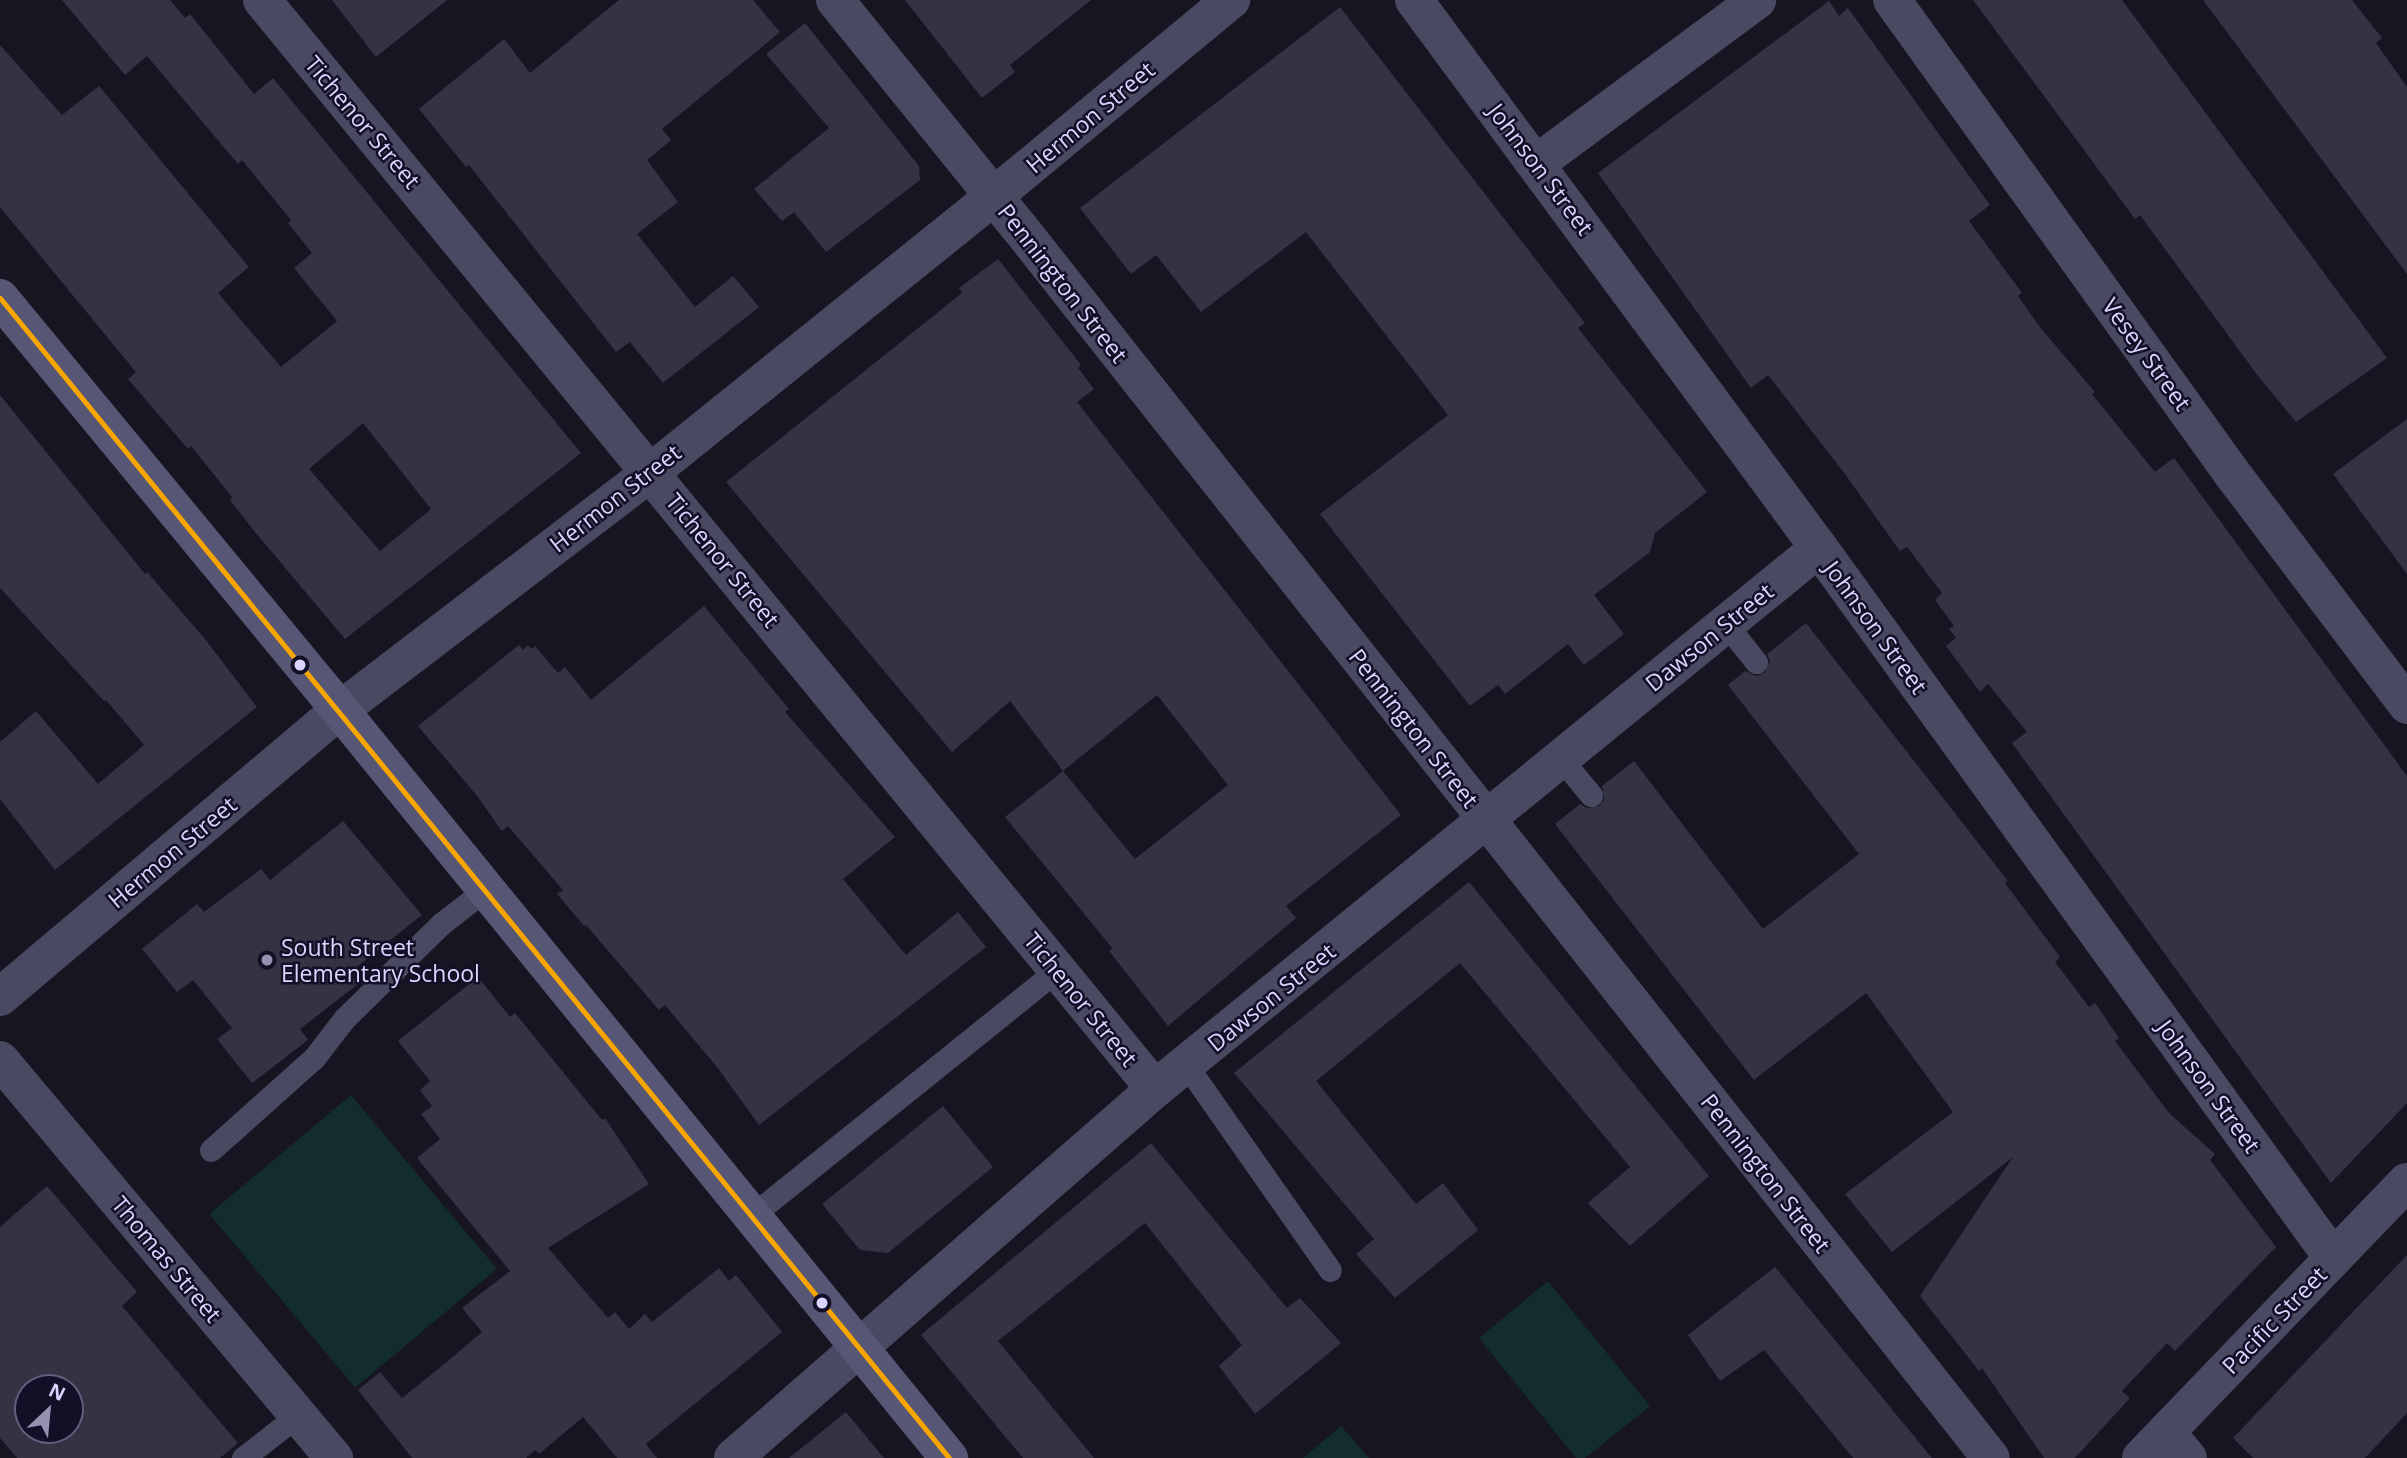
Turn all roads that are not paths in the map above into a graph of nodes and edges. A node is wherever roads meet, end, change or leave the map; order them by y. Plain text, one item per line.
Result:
1 (262, 0) edge
2 (835, 0) edge
3 (1231, 0) edge
4 (1414, 0) edge
5 (1757, 0) edge
6 (1892, 0) edge
7 (1537, 163) junction
8 (994, 196) junction
9 (0, 298) edge
10 (651, 472) junction
11 (1819, 548) junction
12 (1724, 623) junction
13 (1756, 662) dead end
14 (2407, 705) edge
15 (340, 710) junction
16 (1561, 759) junction
17 (1591, 795) dead end
18 (1488, 821) junction
19 (486, 889) junction
20 (1057, 970) junction
21 (0, 997) edge
22 (0, 1059) edge
23 (1187, 1066) junction
24 (1155, 1089) junction
25 (211, 1150) dead end
26 (2407, 1182) edge
27 (750, 1216) junction
28 (2333, 1258) junction
29 (1330, 1270) dead end
30 (857, 1349) junction
31 (298, 1415) junction
32 (2165, 1449) edge
33 (243, 1458) edge
34 (334, 1458) edge
35 (733, 1458) edge
36 (948, 1458) edge
37 (1991, 1458) edge

1 - 10 street, Tichenor Street
2 - 8 street, Pennington Street
3 - 8 street, Hermon Street
4 - 7 street, Johnson Street
5 - 7 street
6 - 14 street, Vesey Street
7 - 11 street, Johnson Street
8 - 10 street, Hermon Street
8 - 18 street, Pennington Street
9 - 15 main road
10 - 15 street, Hermon Street
10 - 20 street, Tichenor Street
11 - 12 street, Dawson Street
11 - 28 street, Johnson Street
12 - 13 lane
12 - 16 street, Dawson Street
15 - 19 main road
15 - 21 street, Hermon Street
16 - 17 lane
16 - 18 street, Dawson Street
18 - 23 street, Dawson Street
18 - 37 street, Pennington Street
19 - 25 lane
19 - 27 main road
20 - 24 street, Tichenor Street
20 - 27 lane
22 - 31 street, Thomas Street
23 - 24 street, Dawson Street
23 - 29 lane
24 - 30 street, Dawson Street
26 - 28 street, Pacific Street
27 - 30 main road
28 - 32 street, Pacific Street
30 - 35 street, Dawson Street
30 - 36 main road
31 - 33 lane
31 - 34 street, Thomas Street

